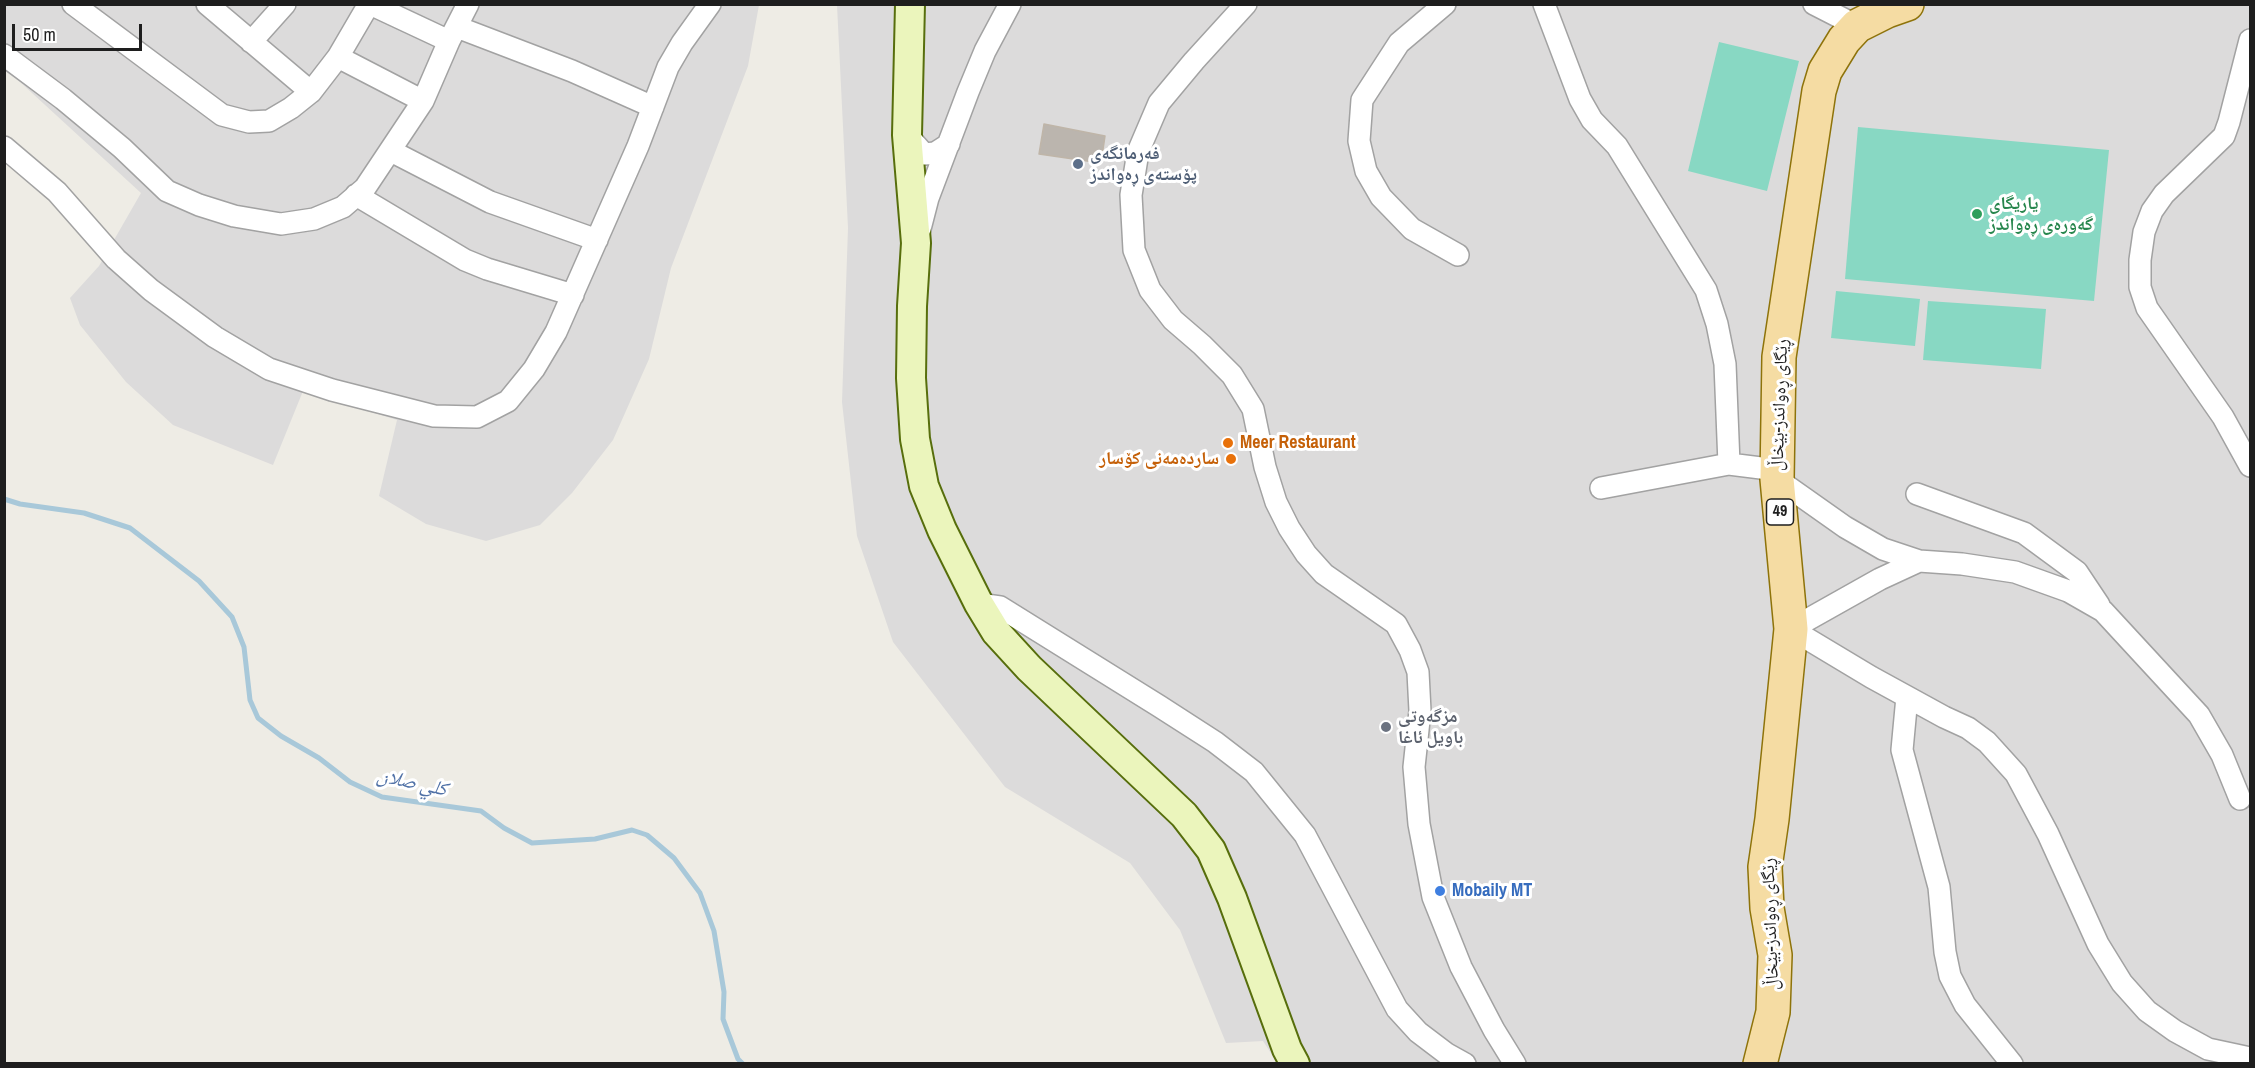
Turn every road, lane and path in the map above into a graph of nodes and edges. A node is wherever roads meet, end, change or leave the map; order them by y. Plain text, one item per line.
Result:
1 (74, 4) edge
2 (207, 4) edge
3 (285, 4) edge
4 (370, 4) edge
5 (468, 4) edge
6 (710, 4) edge
7 (910, 4) edge
8 (1010, 4) edge
9 (1246, 4) edge
10 (1444, 4) edge
11 (1544, 4) edge
12 (1814, 4) edge
13 (1907, 4) edge
14 (1866, 15) edge
15 (453, 34) junction
16 (2250, 40) edge
17 (251, 42) junction
18 (4, 55) edge
19 (338, 57) junction
20 (311, 92) junction
21 (423, 101) junction
22 (653, 107) junction
23 (907, 135) junction
24 (950, 144) junction
25 (4, 147) edge
26 (391, 151) junction
27 (356, 195) junction
28 (597, 240) junction
29 (916, 243) junction
30 (1458, 255) dead end
31 (573, 295) junction
32 (1729, 464) junction
33 (2250, 466) edge
34 (1777, 475) junction
35 (1601, 488) dead end
36 (1917, 494) dead end
37 (1919, 561) junction
38 (979, 604) junction
39 (2103, 611) junction
40 (1791, 629) junction
41 (1907, 697) junction
42 (2240, 799) dead end
43 (2250, 1058) edge
44 (1295, 1064) edge
45 (1465, 1064) edge
46 (1515, 1064) edge
47 (1760, 1064) edge
48 (2012, 1064) edge

1 - 20 street
2 - 17 street
3 - 17 street
4 - 15 street
4 - 19 street
5 - 15 street
6 - 22 street
7 - 23 street
8 - 24 street
9 - 46 street
10 - 30 street
11 - 32 street
12 - 14 street
13 - 14 main road, ڕێگای ڕەواندز-بێخاڵ / 49
14 - 34 main road, ڕێگای ڕەواندز-بێخاڵ / 49
15 - 21 street
15 - 22 street
16 - 33 street
17 - 20 street
18 - 27 street
19 - 20 street
19 - 21 street
21 - 26 street
22 - 28 street
23 - 24 street
23 - 29 street
24 - 29 street
25 - 31 street
26 - 27 street
26 - 28 street
27 - 31 street
28 - 31 street
29 - 38 street
32 - 34 street
32 - 35 street
34 - 37 street
34 - 40 main road, ڕێگای ڕەواندز-بێخاڵ / 49
36 - 39 street
37 - 39 street
37 - 40 street
38 - 44 street
38 - 45 street
39 - 42 street
40 - 41 street
40 - 47 main road, ڕێگای ڕەواندز-بێخاڵ / 49
41 - 43 street
41 - 48 street

